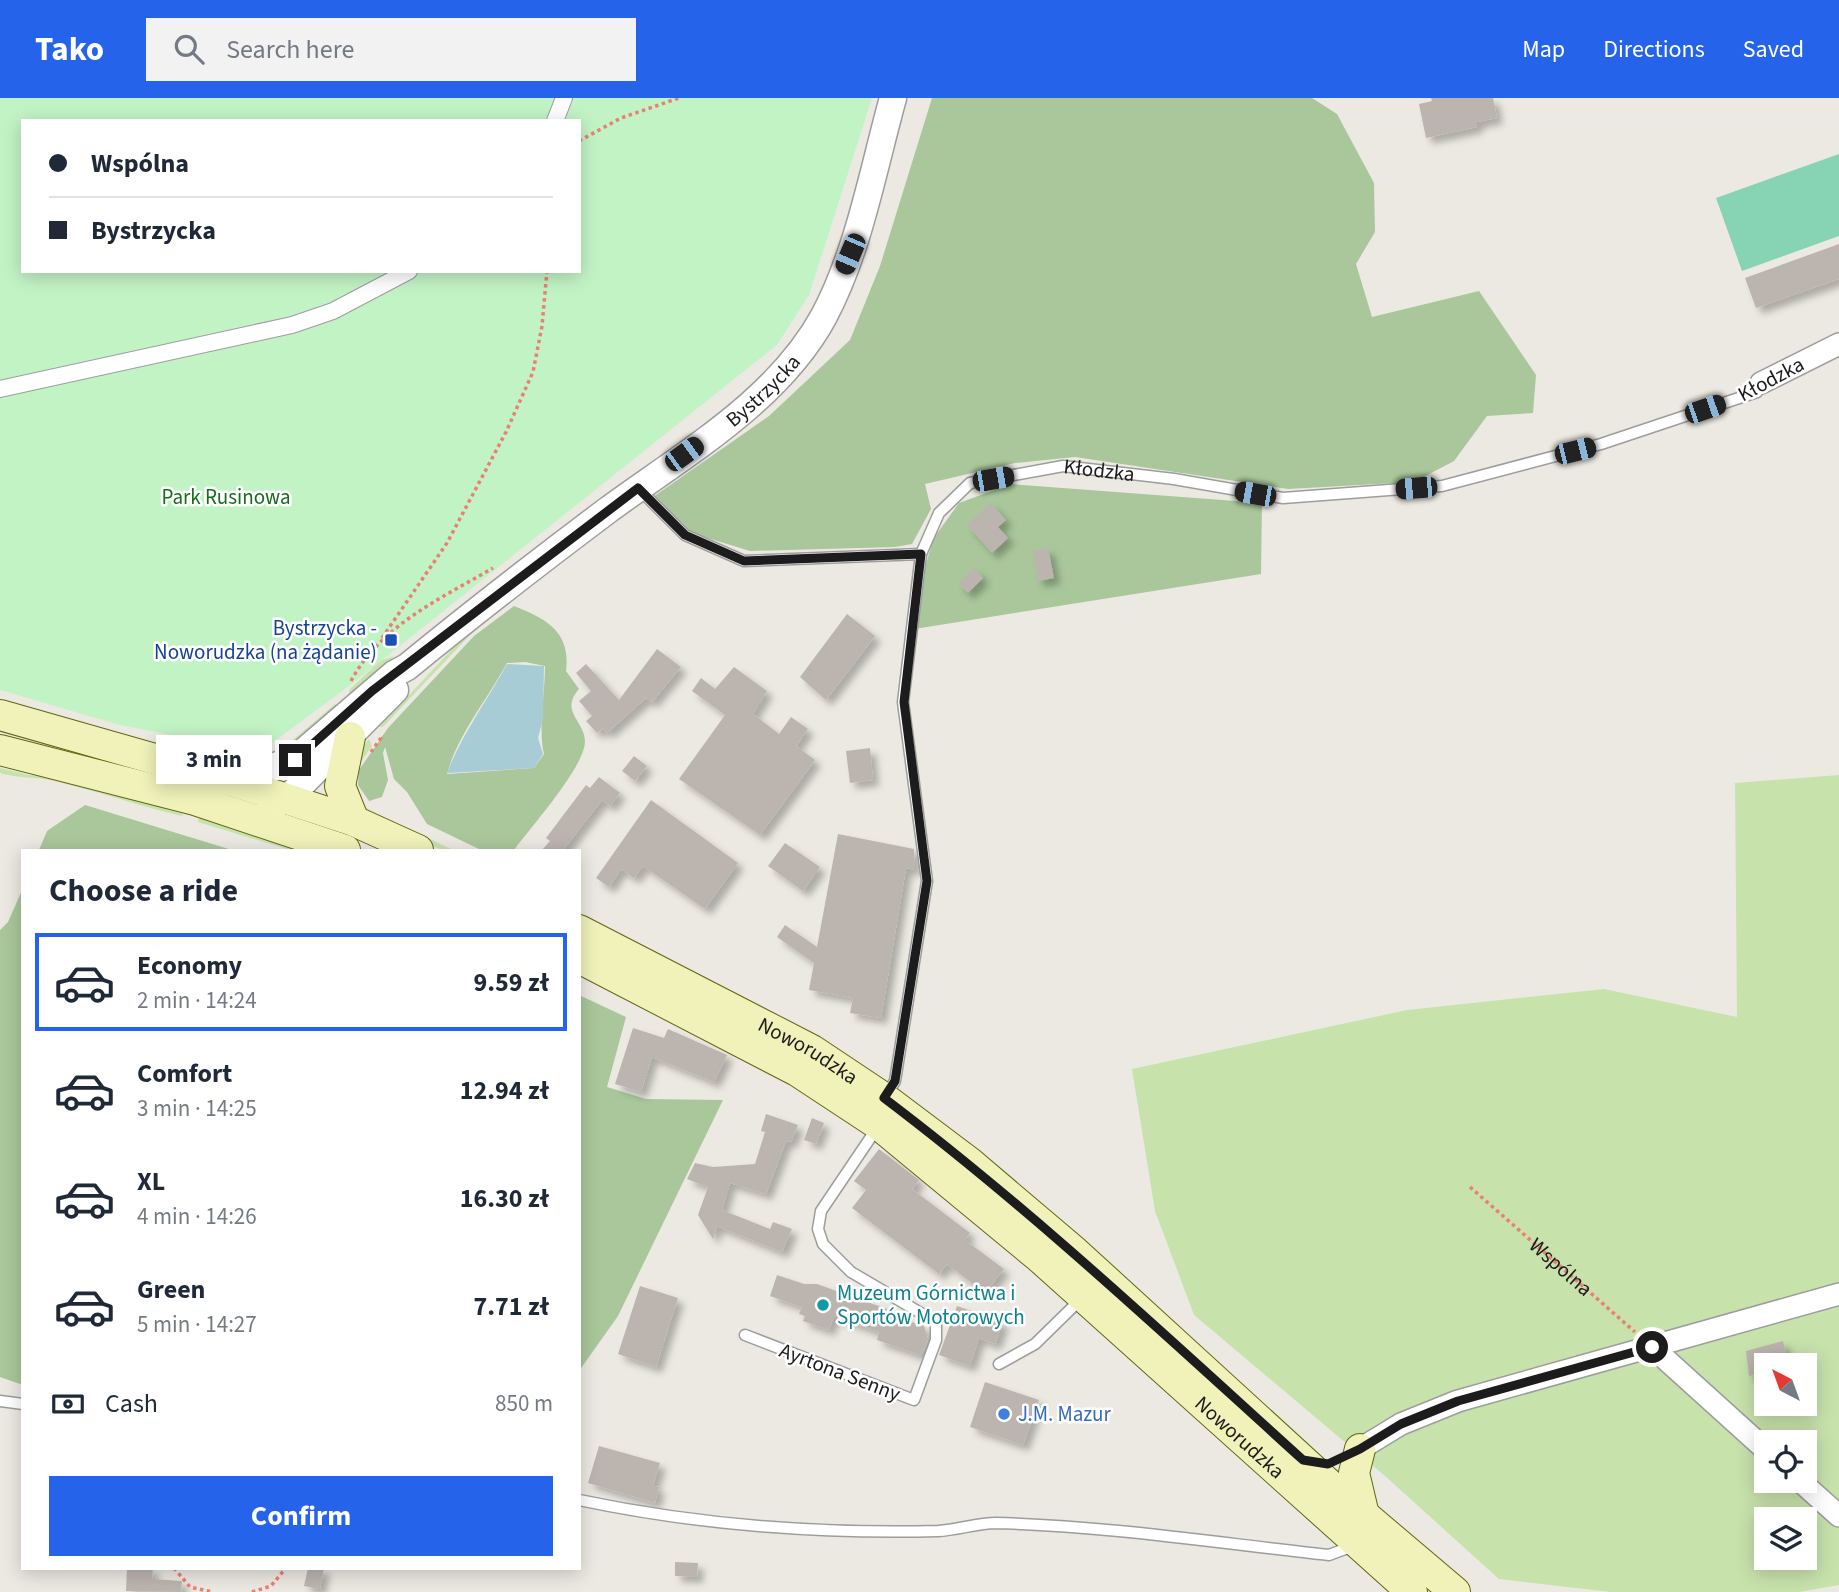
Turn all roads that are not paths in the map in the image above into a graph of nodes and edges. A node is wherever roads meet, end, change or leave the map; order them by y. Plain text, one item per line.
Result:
1 (564, 98) edge
2 (893, 98) edge
3 (556, 119) edge
4 (405, 273) edge
5 (1839, 344) edge
6 (1761, 383) joint
7 (0, 389) edge
8 (638, 488) junction
9 (921, 554) junction
10 (407, 667) junction
11 (0, 715) edge
12 (360, 745) junction
13 (0, 750) edge
14 (295, 760) junction
15 (232, 781) junction
16 (286, 800) junction
17 (238, 813) junction
18 (354, 821) junction
19 (300, 835) junction
20 (342, 849) edge
21 (416, 849) edge
22 (581, 931) edge
23 (581, 959) edge
24 (882, 1112) junction
25 (1839, 1294) edge
26 (1083, 1297) junction
27 (745, 1335) dead end
28 (1652, 1347) junction
29 (999, 1363) dead end
30 (0, 1401) edge
31 (21, 1404) edge
32 (1754, 1439) edge
33 (1360, 1449) junction
34 (1303, 1460) junction
35 (1813, 1493) edge
36 (581, 1500) edge
37 (1364, 1516) junction
38 (1839, 1516) edge
39 (1356, 1545) junction
40 (1412, 1592) edge
41 (1455, 1592) edge

1 - 3 street
2 - 8 street, Bystrzycka
4 - 7 street
5 - 6 street, Kłodzka
6 - 9 lane, Kłodzka
8 - 9 lane
8 - 10 street, Bystrzycka
9 - 24 lane, Kłodzka
10 - 12 street, Bystrzycka
10 - 14 street, Bystrzycka
11 - 15 main road
12 - 16 street, Bystrzycka
12 - 18 main road
13 - 17 main road
14 - 15 street, Bystrzycka
14 - 16 street
15 - 16 main road
16 - 17 street, Bystrzycka
16 - 18 main road
16 - 19 street
17 - 19 main road
18 - 21 main road
19 - 20 main road
22 - 24 main road, Noworudzka
23 - 24 main road, Noworudzka
24 - 26 main road, Noworudzka
24 - 27 lane, Ayrtona Senny
24 - 34 main road, Noworudzka
25 - 28 street
26 - 29 lane
26 - 39 main road, Noworudzka
28 - 32 street
28 - 33 street
30 - 31 lane
33 - 34 main road
33 - 37 main road
34 - 37 main road, Noworudzka
35 - 38 street
36 - 39 lane
37 - 41 main road, Noworudzka
39 - 40 main road, Noworudzka

